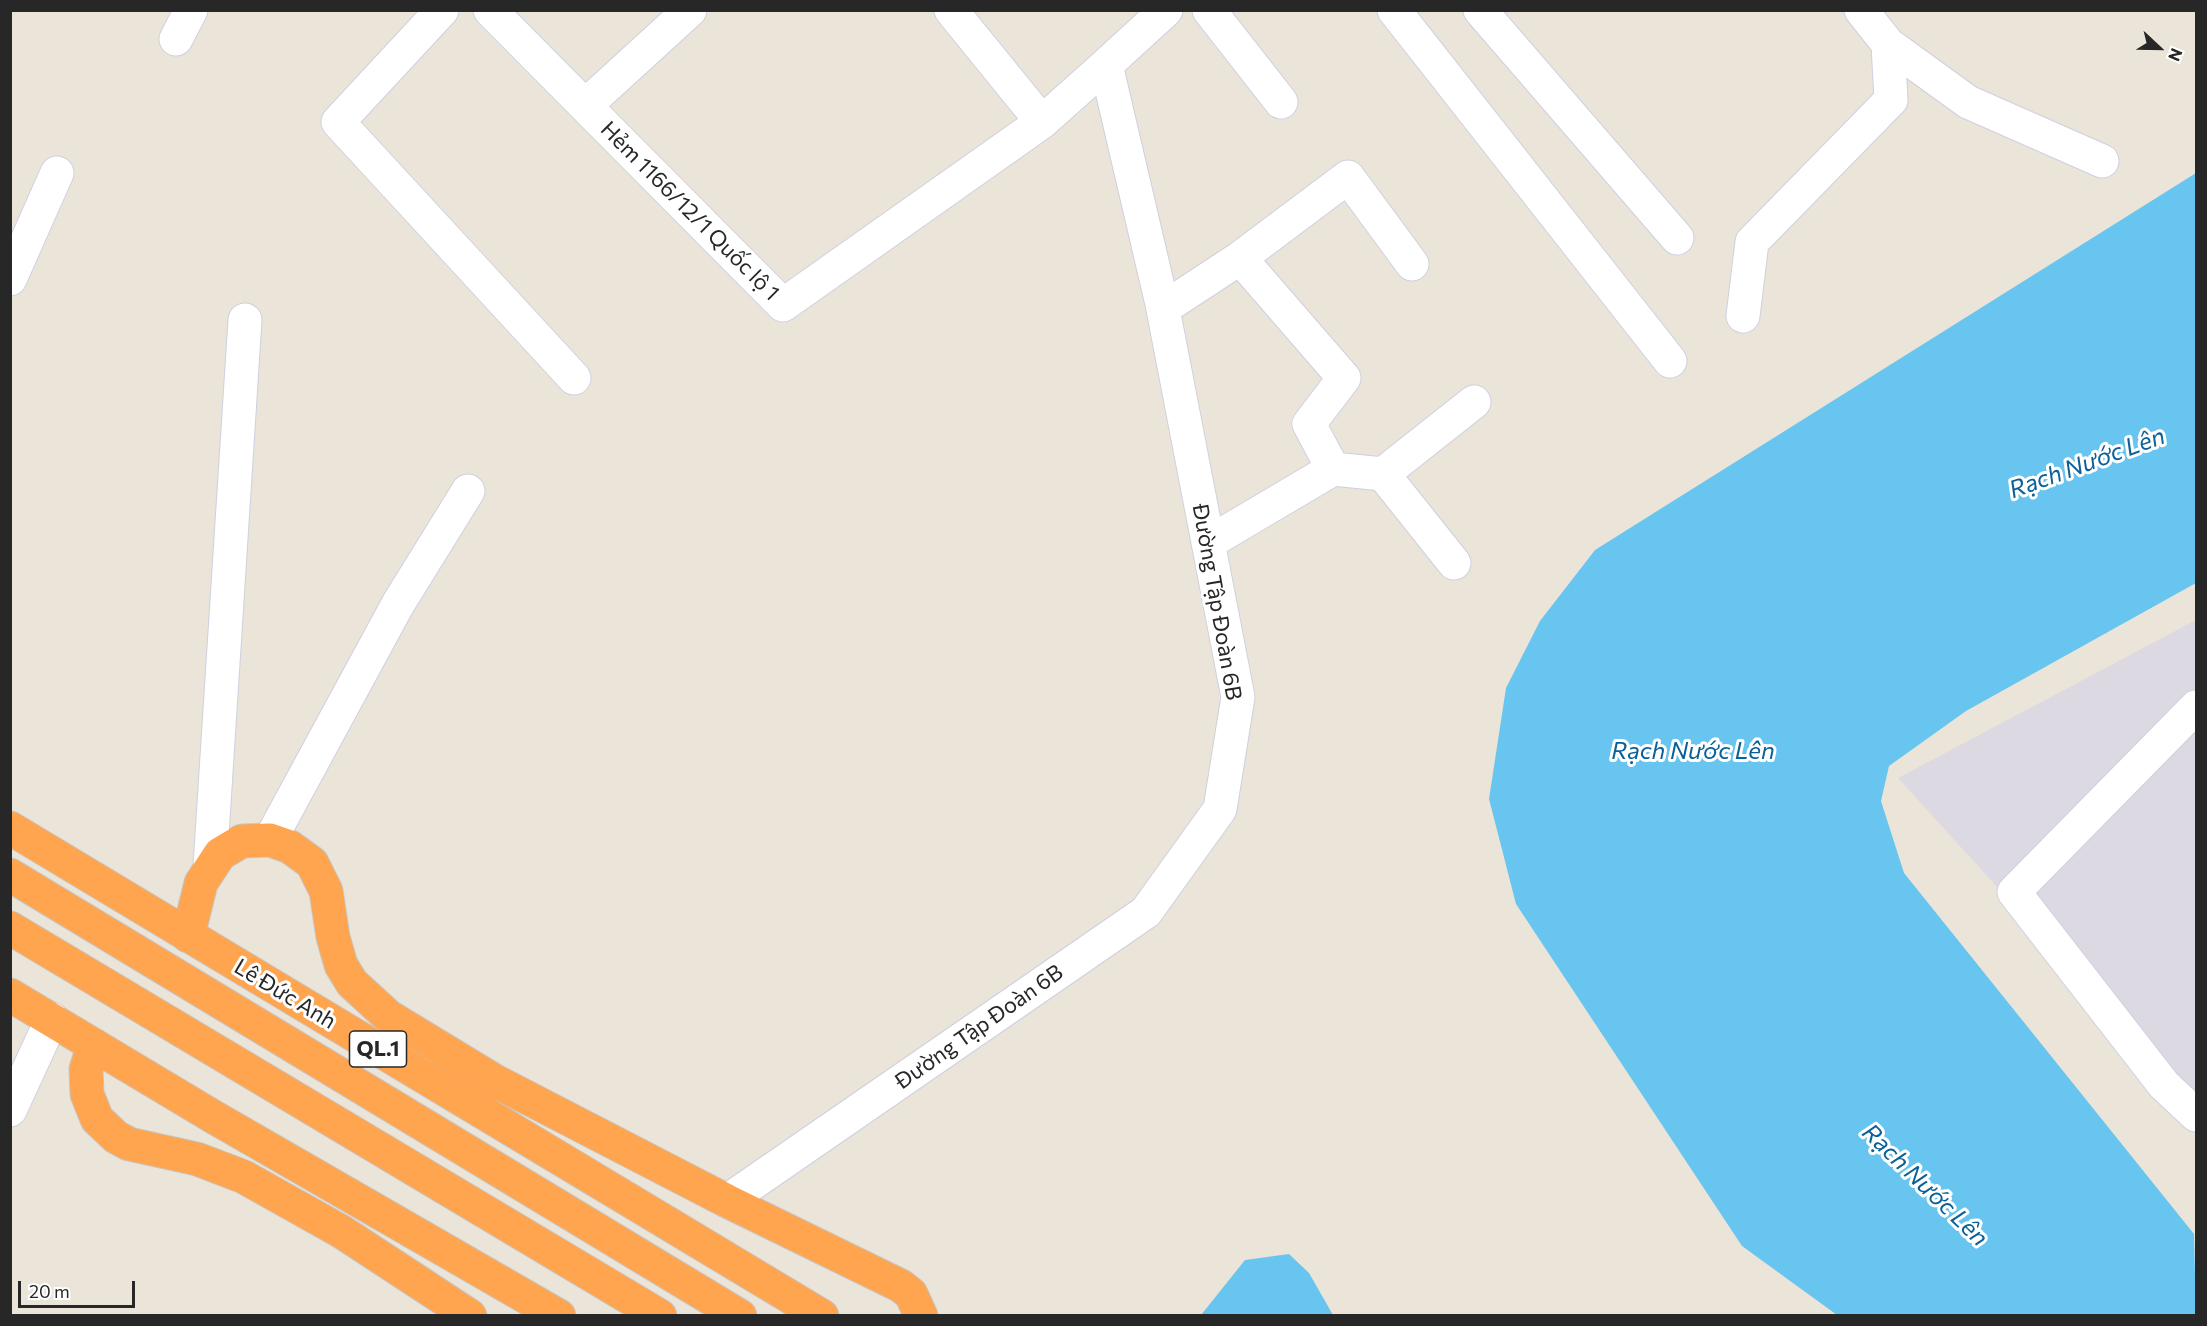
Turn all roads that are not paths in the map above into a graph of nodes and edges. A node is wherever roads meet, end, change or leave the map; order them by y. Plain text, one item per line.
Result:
1 (191, 10) edge
2 (442, 10) edge
3 (489, 10) edge
4 (690, 10) edge
5 (951, 10) edge
6 (1166, 10) edge
7 (1209, 10) edge
8 (1394, 10) edge
9 (1480, 10) edge
10 (1861, 10) edge
11 (176, 39) dead end
12 (1888, 44) junction
13 (1106, 65) junction
14 (1281, 102) dead end
15 (586, 105) junction
16 (1042, 122) junction
17 (2102, 161) dead end
18 (57, 173) dead end
19 (1677, 238) dead end
20 (1240, 258) junction
21 (1412, 264) dead end
22 (10, 279) edge
23 (1162, 304) junction
24 (1743, 316) dead end
25 (244, 320) dead end
26 (1670, 361) dead end
27 (574, 378) dead end
28 (1474, 402) dead end
29 (1333, 469) junction
30 (1383, 474) junction
31 (468, 491) dead end
32 (1208, 543) junction
33 (1454, 563) dead end
34 (2196, 707) edge
35 (10, 828) edge
36 (270, 840) junction
37 (210, 866) junction
38 (10, 875) edge
39 (10, 928) edge
40 (188, 936) junction
41 (10, 995) edge
42 (52, 1019) junction
43 (94, 1045) junction
44 (10, 1110) edge
45 (2196, 1115) edge
46 (727, 1201) junction
47 (732, 1310) edge
48 (470, 1316) edge
49 (559, 1316) edge
50 (660, 1316) edge
51 (822, 1316) edge
52 (921, 1316) edge

1 - 11 street
2 - 27 street
3 - 15 street, Hẻm 1166/12/1 Quốc lộ 1
4 - 15 street
5 - 16 street
6 - 13 street
7 - 14 street
8 - 26 street
9 - 19 street
10 - 12 street
12 - 17 street
12 - 24 street
13 - 16 street, Hẻm 1166/12/1 Quốc lộ 1
13 - 23 street, Đường Tập Đoàn 6B
15 - 16 street, Hẻm 1166/12/1 Quốc lộ 1
18 - 22 street
20 - 21 street
20 - 23 street
20 - 29 street
23 - 32 street, Đường Tập Đoàn 6B
25 - 37 street
28 - 30 street
29 - 30 street
29 - 32 street
30 - 33 street
31 - 36 street
32 - 46 street, Đường Tập Đoàn 6B
34 - 45 street
35 - 40 highway, Lê Đức Anh / QL.1
36 - 37 highway
36 - 46 highway
37 - 40 highway
38 - 47 highway, Lê Đức Anh / QL.1
39 - 50 highway
40 - 51 highway, Lê Đức Anh / QL.1
41 - 42 highway
42 - 43 highway
42 - 44 street
43 - 48 highway
43 - 49 highway
46 - 52 highway

